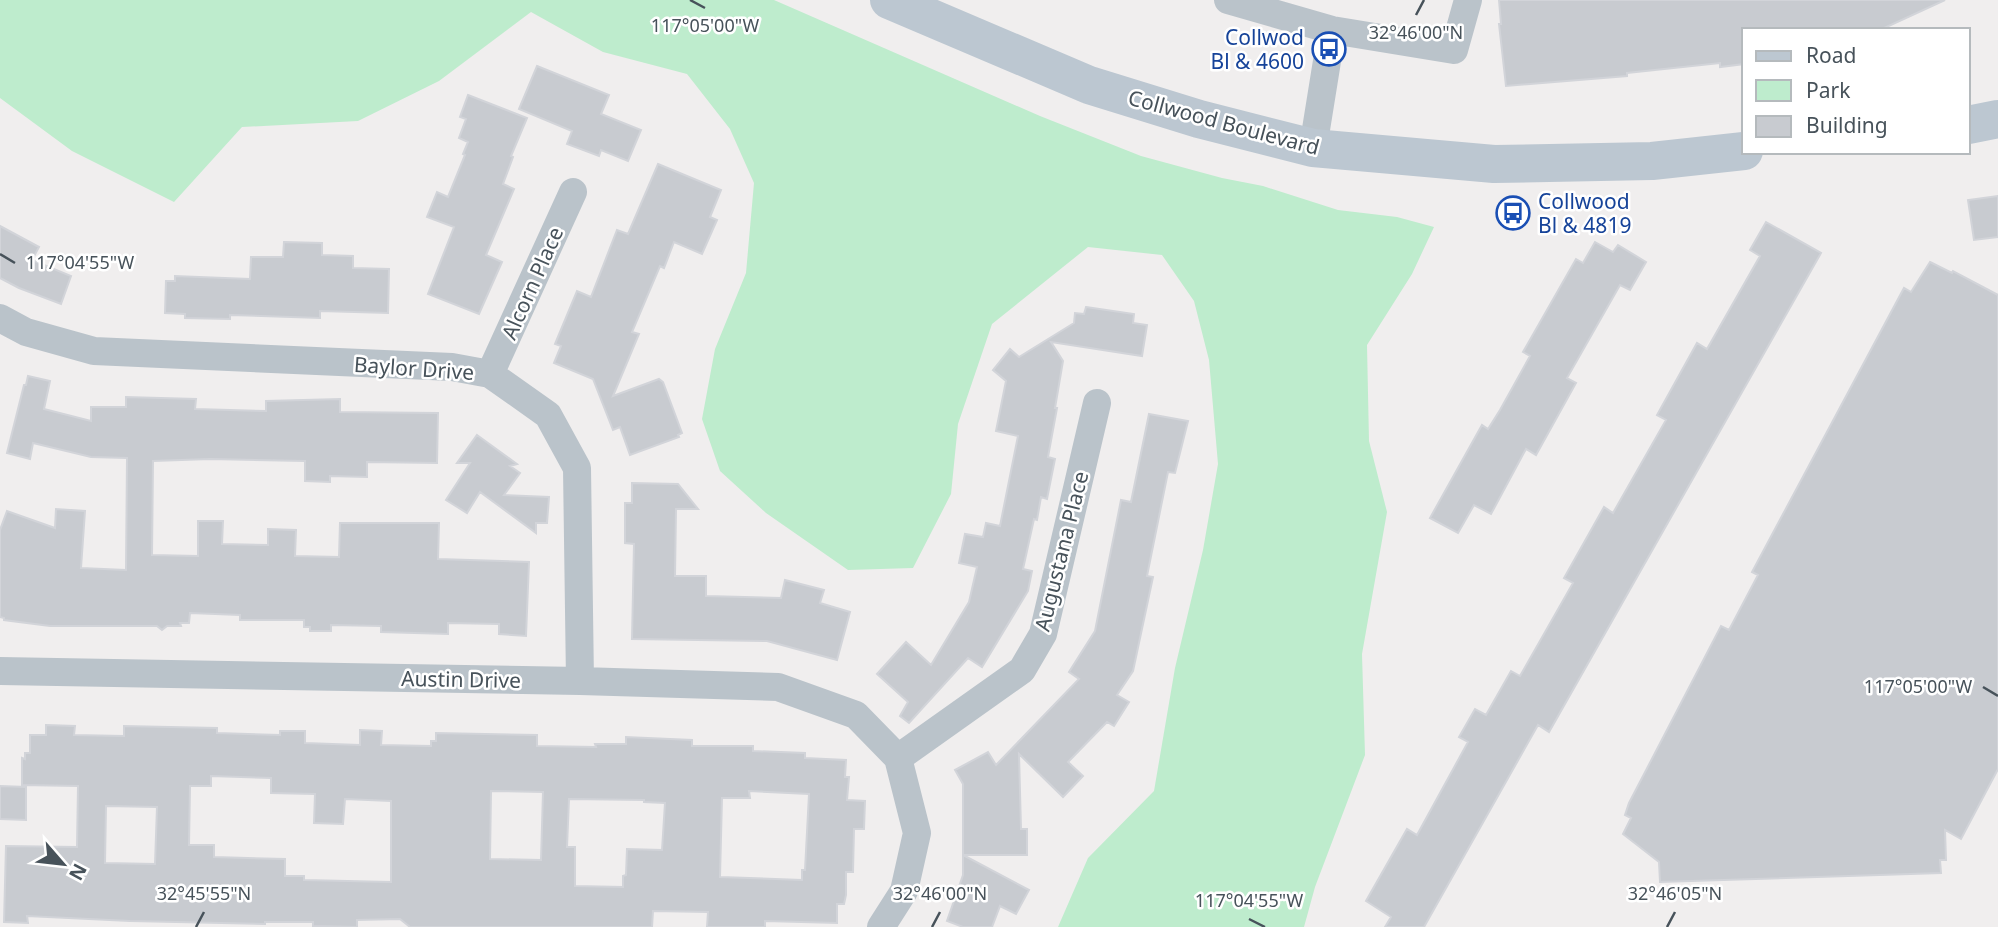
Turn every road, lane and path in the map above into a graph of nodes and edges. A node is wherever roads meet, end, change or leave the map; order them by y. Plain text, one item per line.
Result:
1 (888, 0) edge
2 (1228, 0) edge
3 (1468, 0) edge
4 (1332, 30) junction
5 (1998, 119) edge
6 (1970, 125) edge
7 (1313, 148) junction
8 (1742, 151) edge
9 (573, 192) dead end
10 (0, 318) edge
11 (490, 374) junction
12 (1097, 403) dead end
13 (0, 671) edge
14 (580, 681) junction
15 (898, 758) junction
16 (881, 927) edge

1 - 7 main road, Collwood Boulevard
2 - 4 street
3 - 4 street
4 - 7 street
5 - 6 main road
7 - 8 main road, Collwood Boulevard
9 - 11 street, Alcorn Place
10 - 11 street, Baylor Drive
11 - 14 street, Baylor Drive
12 - 15 street, Augustana Place
13 - 14 street, Austin Drive
14 - 15 street, Austin Drive
15 - 16 street

